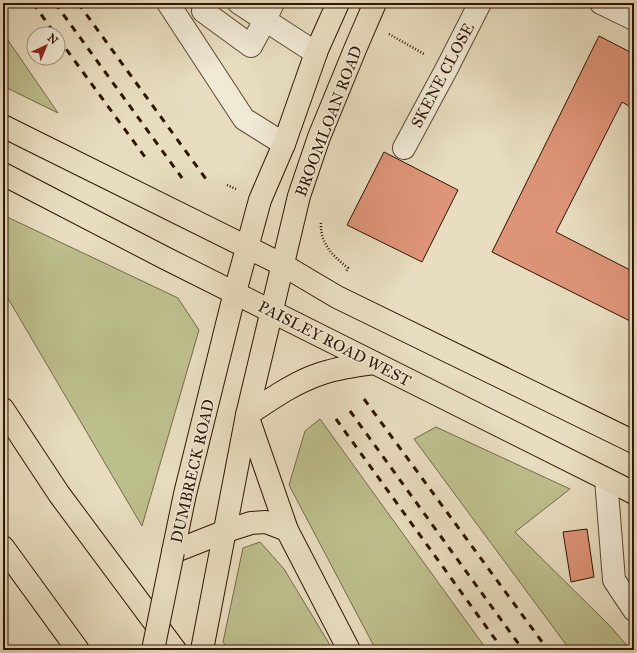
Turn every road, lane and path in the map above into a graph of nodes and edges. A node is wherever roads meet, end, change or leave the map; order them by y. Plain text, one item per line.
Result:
1 (168, 3) edge
2 (206, 3) edge
3 (239, 3) edge
4 (338, 3) edge
5 (480, 3) edge
6 (601, 3) edge
7 (269, 12) edge
8 (371, 12) edge
9 (634, 19) edge
10 (316, 53) junction
11 (447, 68) junction
12 (3, 126) edge
13 (284, 144) junction
14 (404, 148) dead end
15 (3, 174) edge
16 (248, 247) junction
17 (284, 266) junction
18 (235, 292) junction
19 (272, 312) junction
20 (374, 363) junction
21 (3, 410) edge
22 (248, 415) junction
23 (634, 442) edge
24 (606, 479) junction
25 (634, 493) edge
26 (287, 530) junction
27 (226, 531) junction
28 (3, 547) edge
29 (173, 552) junction
30 (634, 610) edge
31 (78, 650) edge
32 (153, 650) edge
33 (174, 650) edge
34 (202, 650) edge
35 (349, 650) edge

1 - 13 street
2 - 7 street
3 - 7 street
4 - 10 main road, BROOMLOAN ROAD
5 - 11 street, SKENE CLOSE
6 - 9 street
7 - 10 street
8 - 11 path
8 - 17 main road, BROOMLOAN ROAD
10 - 13 main road, BROOMLOAN ROAD
11 - 14 street, SKENE CLOSE
12 - 16 main road
13 - 16 main road, BROOMLOAN ROAD
15 - 18 main road, PAISLEY ROAD WEST
16 - 17 main road
16 - 18 main road, BROOMLOAN ROAD
17 - 19 main road, BROOMLOAN ROAD
17 - 23 main road
18 - 19 main road, PAISLEY ROAD WEST
18 - 29 main road, DUMBRECK ROAD
19 - 20 main road, PAISLEY ROAD WEST
19 - 22 main road
20 - 22 main road
20 - 24 main road, PAISLEY ROAD WEST
21 - 33 main road
22 - 26 main road
22 - 27 main road
24 - 25 main road, PAISLEY ROAD WEST
24 - 30 street
26 - 27 main road
26 - 35 main road
27 - 29 main road
27 - 34 main road
28 - 31 main road
29 - 32 main road, DUMBRECK ROAD, bridge

